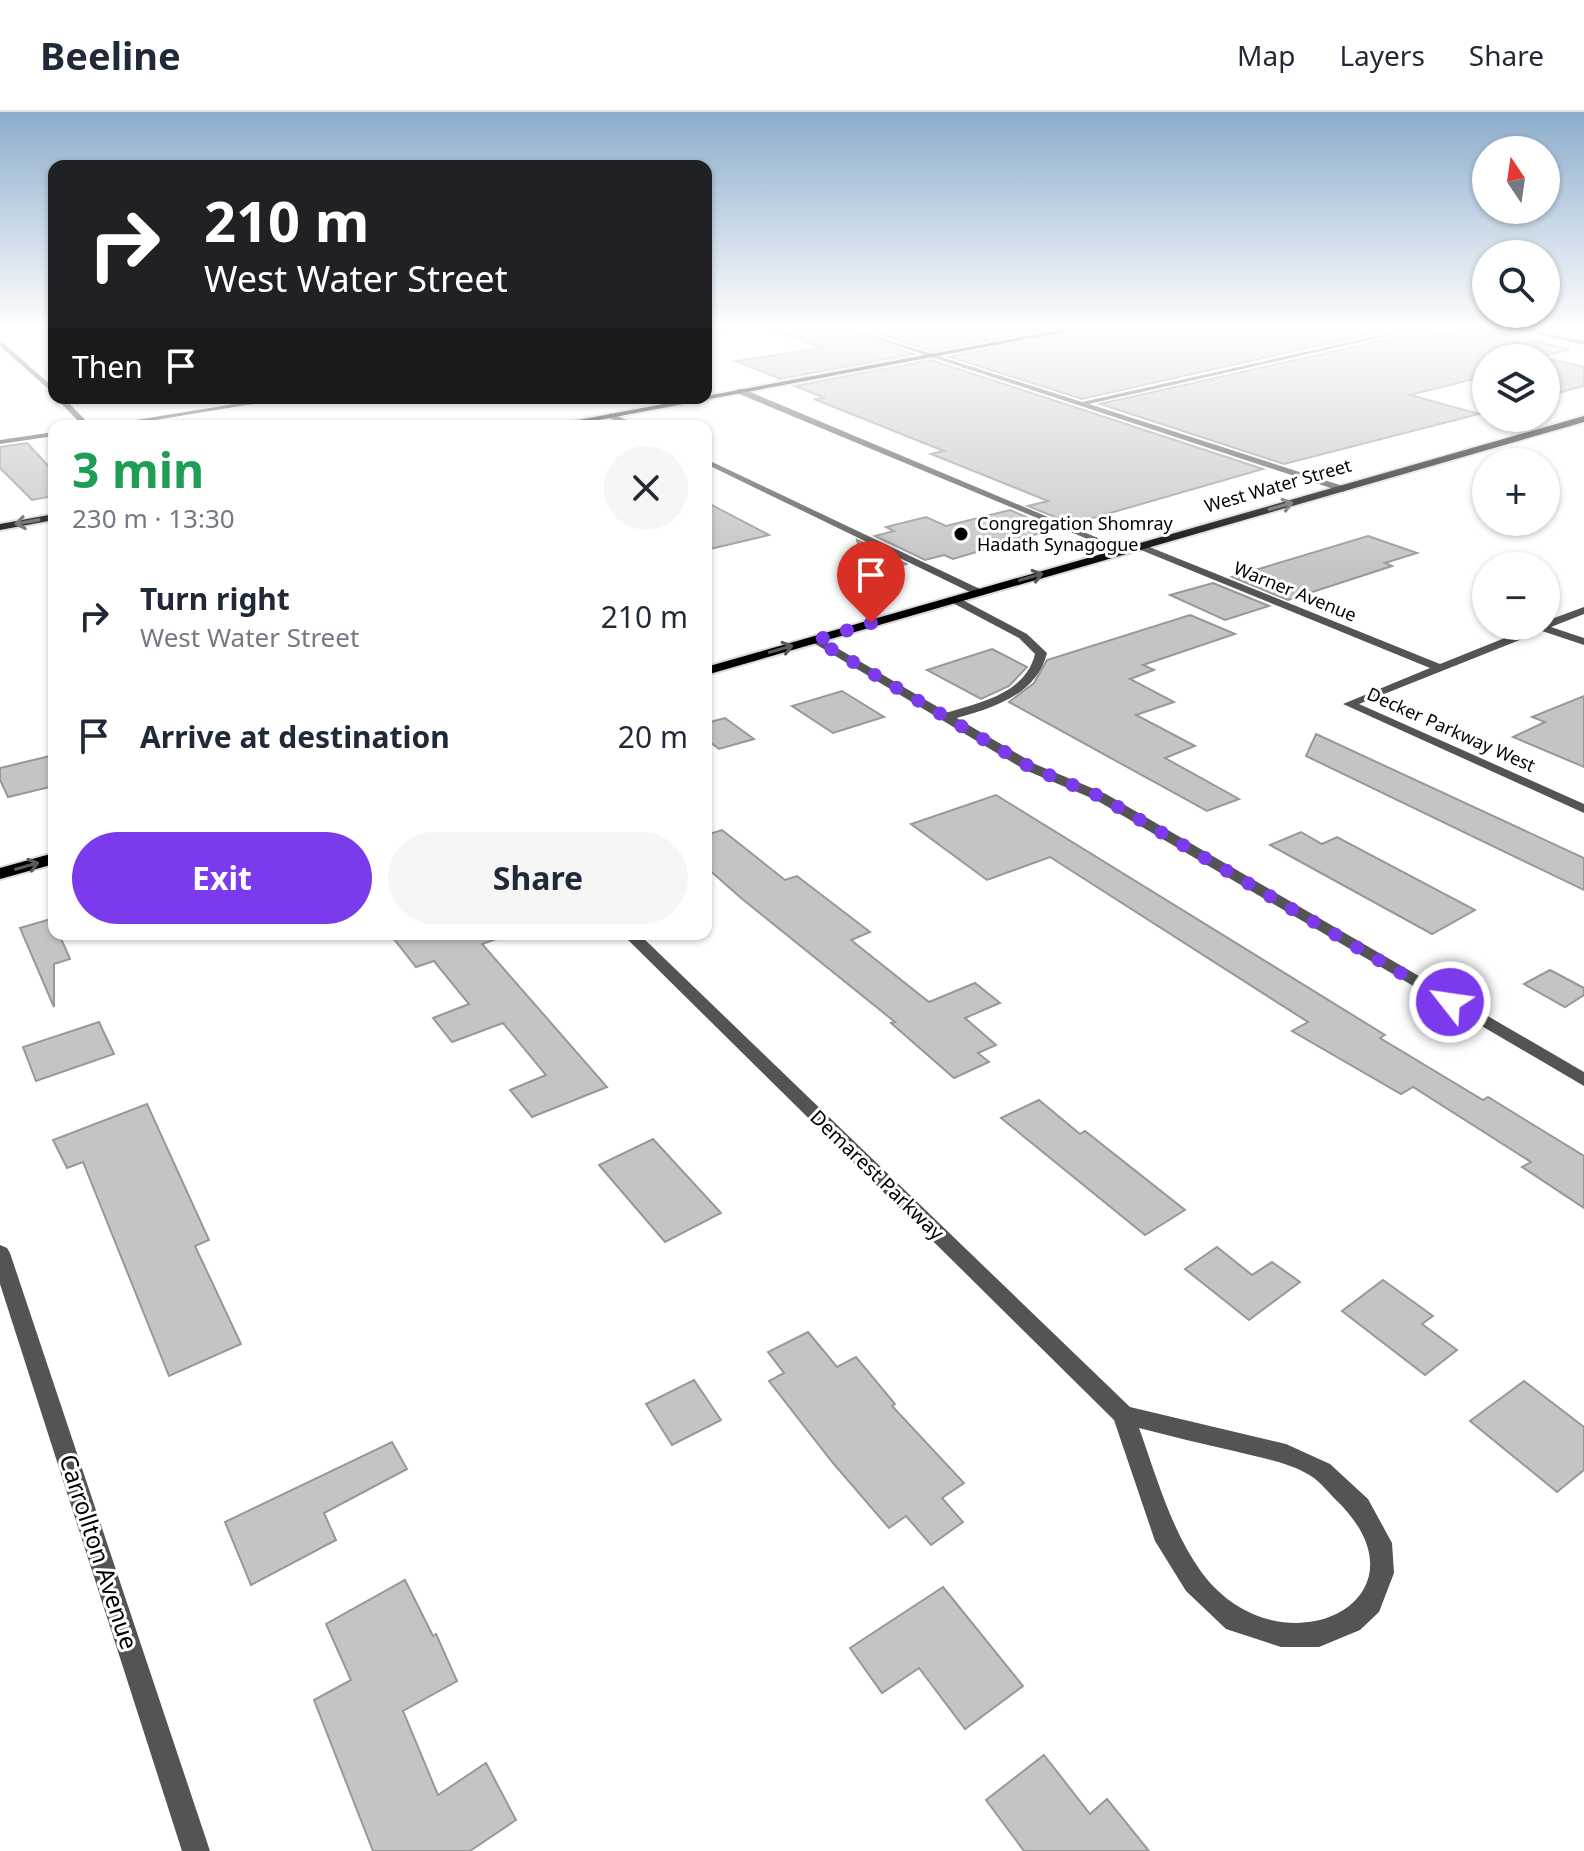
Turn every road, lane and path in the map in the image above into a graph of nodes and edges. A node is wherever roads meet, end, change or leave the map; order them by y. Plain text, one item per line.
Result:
1 (213, 409) edge
2 (642, 409) edge
3 (784, 409) edge
4 (1098, 409) edge
5 (610, 415) junction
6 (1584, 419) edge
7 (142, 420) edge
8 (583, 420) edge
9 (620, 420) edge
10 (48, 435) edge
11 (0, 442) edge
12 (712, 464) edge
13 (1343, 489) junction
14 (48, 518) edge
15 (0, 527) edge
16 (1139, 546) junction
17 (1124, 551) junction
18 (978, 592) junction
19 (953, 599) junction
20 (1584, 610) edge
21 (1560, 620) edge
22 (1560, 632) edge
23 (816, 640) junction
24 (1509, 640) edge
25 (1584, 642) edge
26 (1440, 668) junction
27 (712, 669) edge
28 (946, 717) junction
29 (1584, 809) edge
30 (48, 860) edge
31 (0, 874) edge
32 (636, 940) edge
33 (1584, 1080) edge
34 (0, 1253) edge
35 (1123, 1415) junction
36 (196, 1851) edge

1 - 7 street
2 - 5 main road
3 - 17 street
4 - 13 street
5 - 8 main road
5 - 9 street
6 - 13 main road, West Water Street
10 - 11 street
12 - 18 street
16 -> 13 main road, West Water Street
14 -> 15 main road
16 - 17 main road, West Water Street
16 - 26 street, Warner Avenue
18 -> 17 main road, West Water Street
18 - 19 main road, West Water Street
19 - 23 main road, West Water Street
19 - 28 street
20 - 21 street
22 - 25 street
27 -> 23 main road, West Water Street
23 - 28 street
24 - 26 street
26 - 29 street, Decker Parkway West
28 - 33 street
31 -> 30 main road
32 - 35 street, Demarest Parkway
34 - 36 street, Carrollton Avenue
35 - 35 street, Demarest Parkway

